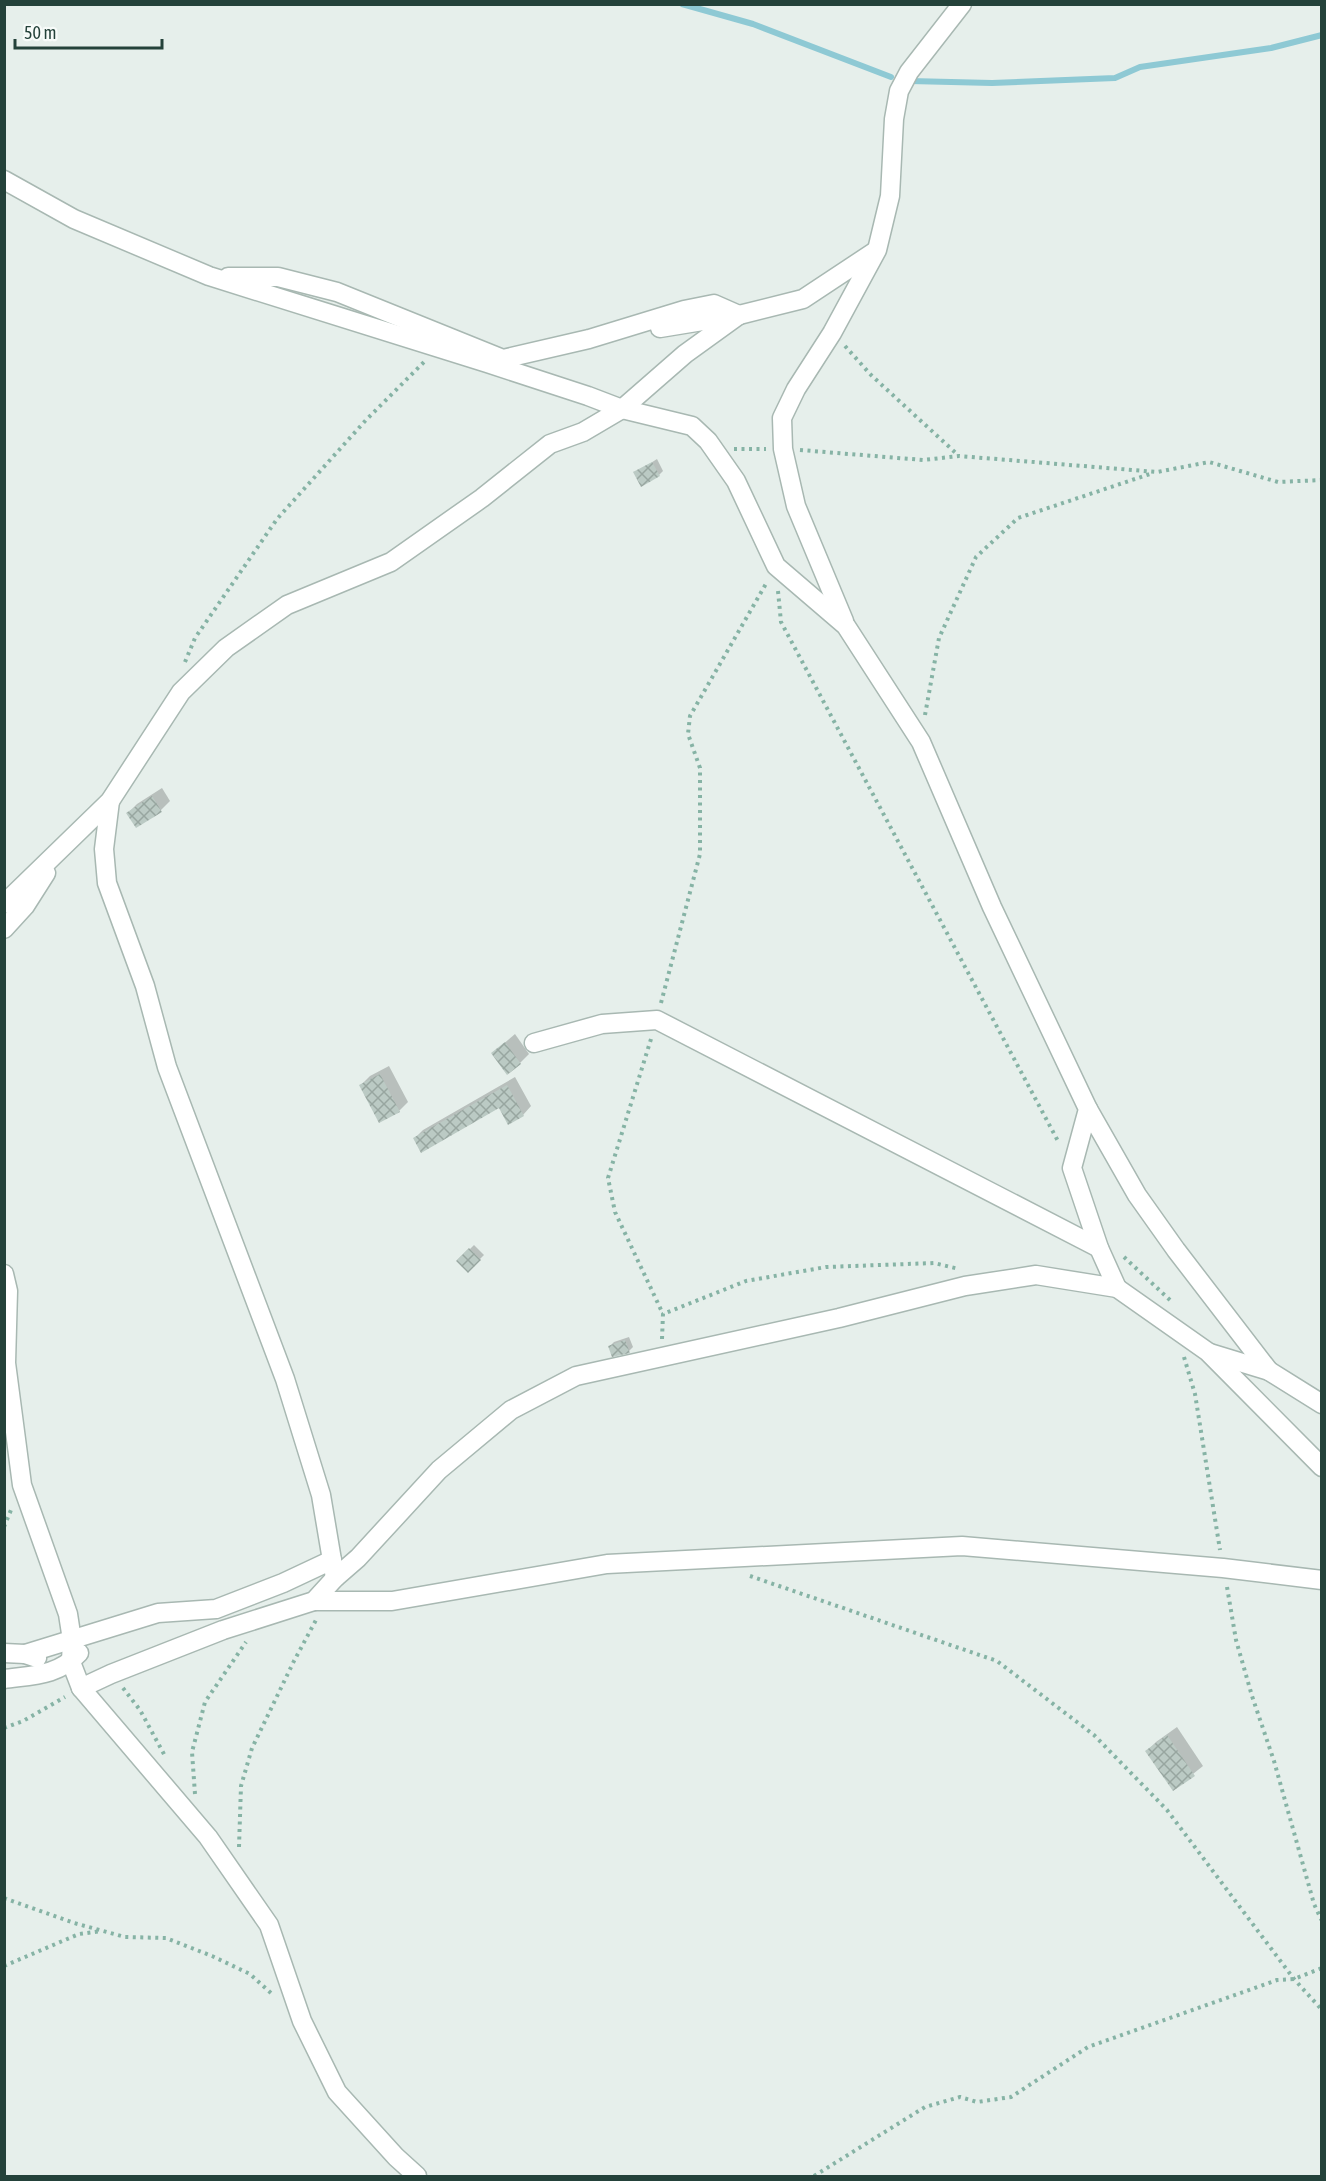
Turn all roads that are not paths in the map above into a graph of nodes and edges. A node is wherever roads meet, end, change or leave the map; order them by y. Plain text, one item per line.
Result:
1 (962, 4) edge
2 (4, 180) edge
3 (877, 250) junction
4 (209, 276) junction
5 (739, 315) junction
6 (495, 361) junction
7 (622, 410) junction
8 (846, 626) junction
9 (110, 801) junction
10 (65, 844) junction
11 (4, 904) edge
12 (4, 929) edge
13 (534, 1043) dead end
14 (1088, 1109) junction
15 (1099, 1248) junction
16 (4, 1274) edge
17 (1117, 1287) junction
18 (1208, 1352) junction
19 (1269, 1371) junction
20 (1322, 1404) edge
21 (1322, 1467) edge
22 (334, 1569) junction
23 (1322, 1580) edge
24 (320, 1601) junction
25 (111, 1628) junction
26 (72, 1640) junction
27 (4, 1653) edge
28 (25, 1654) junction
29 (71, 1662) junction
30 (111, 1674) junction
31 (4, 1678) edge
32 (81, 1688) junction
33 (417, 2176) edge

1 - 3 street
2 - 4 street
3 - 5 street
3 - 8 street
4 - 6 street
4 - 6 street
5 - 6 street
5 - 7 street
6 - 7 street
7 - 8 street
7 - 9 street
8 - 14 street
9 - 10 street
9 - 22 street
10 - 11 street
10 - 12 street
13 - 15 street
14 - 15 street
14 - 19 street
15 - 17 street
16 - 26 street
17 - 18 street
17 - 22 street
18 - 19 street
18 - 21 street
19 - 20 street
22 - 24 street
22 - 25 street
23 - 24 street
24 - 30 street
25 - 26 street
25 - 29 street
26 - 28 street
26 - 29 street
27 - 28 street
28 - 29 street
29 - 30 street
29 - 31 street
29 - 32 street
30 - 32 street
32 - 33 street

